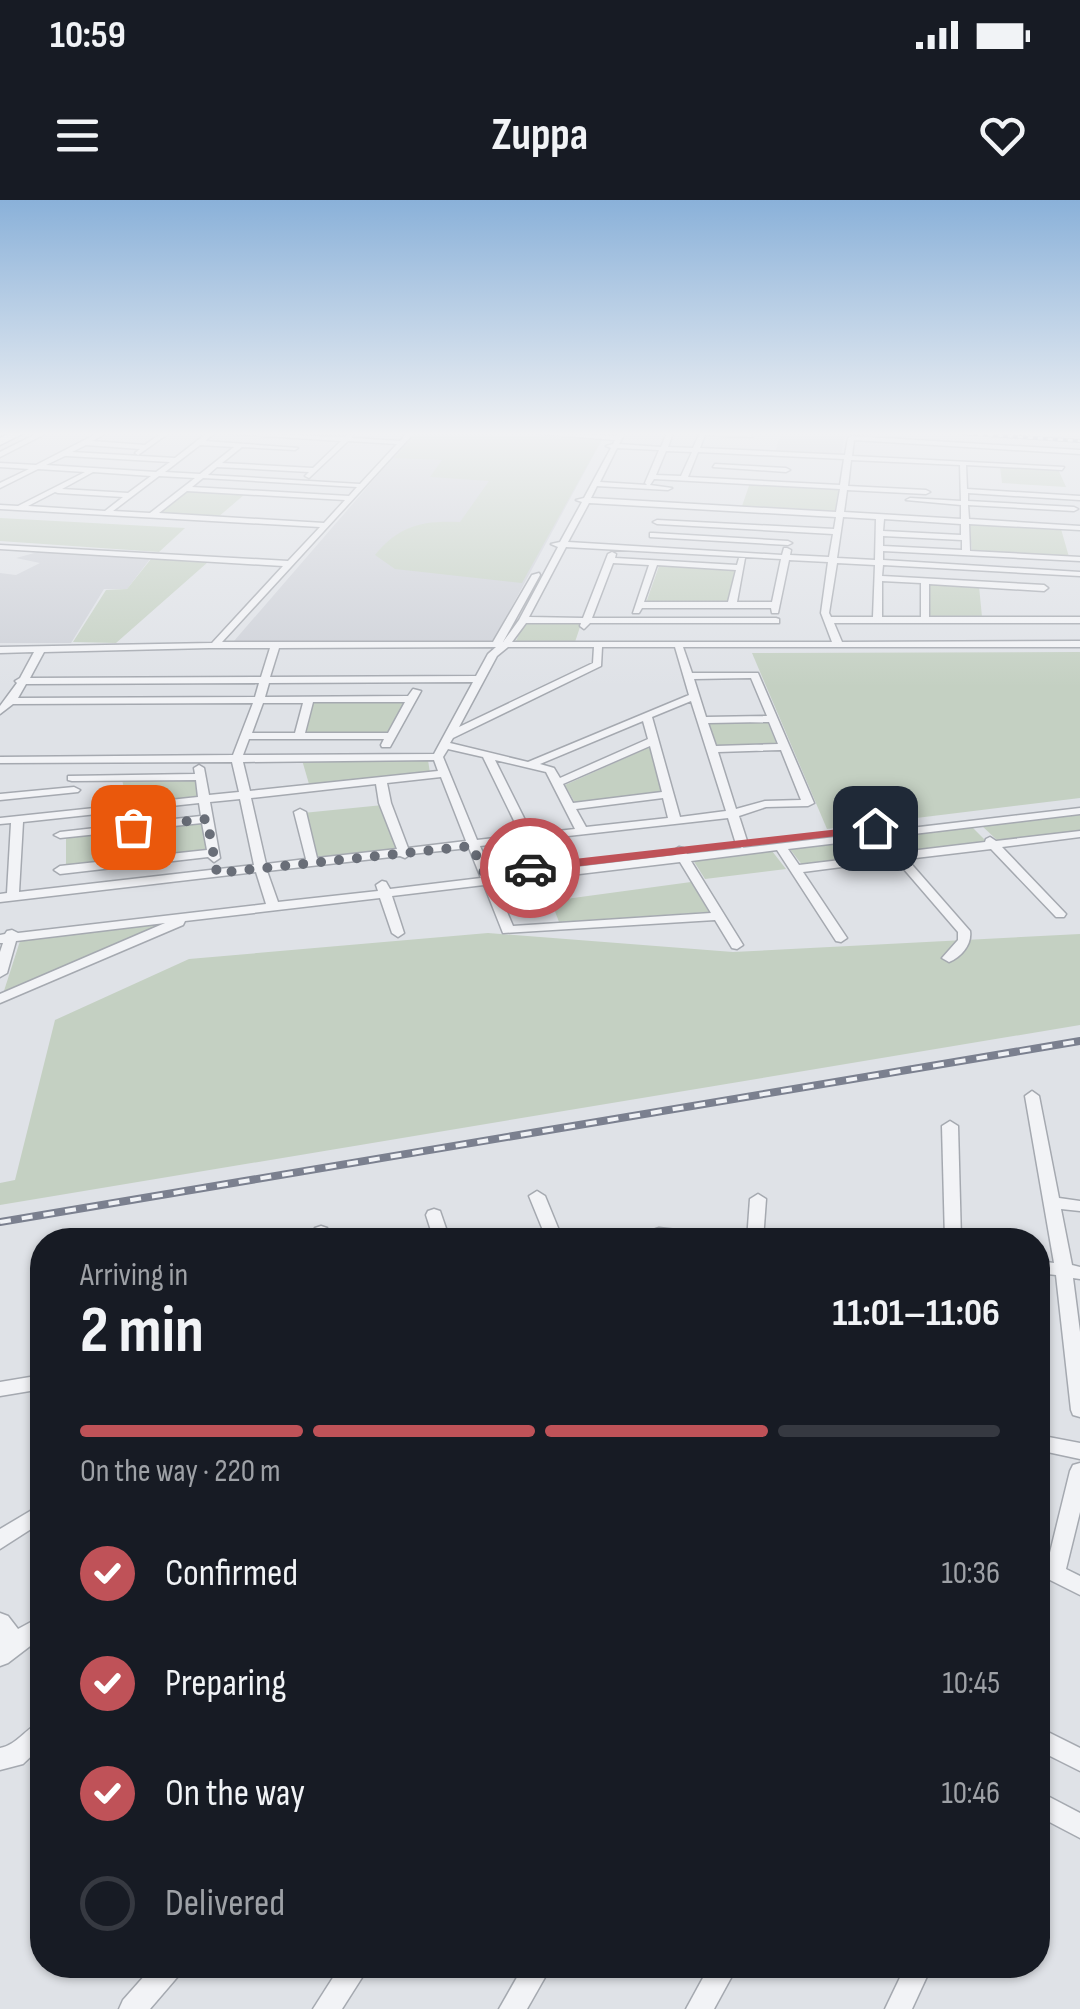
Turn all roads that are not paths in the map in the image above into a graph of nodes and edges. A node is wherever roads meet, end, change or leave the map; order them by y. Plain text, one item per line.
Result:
1 (193, 517) edge
2 (273, 517) edge
3 (330, 517) edge
4 (574, 517) edge
5 (658, 517) edge
6 (838, 517) edge
7 (880, 517) edge
8 (892, 517) edge
9 (918, 517) edge
10 (220, 519) joint
11 (964, 520) junction
12 (268, 522) junction
13 (657, 522) junction
14 (323, 525) junction
15 (1080, 526) edge
16 (1065, 527) junction
17 (791, 530) junction
18 (837, 532) junction
19 (880, 534) junction
20 (653, 535) junction
21 (966, 538) junction
22 (788, 543) junction
23 (559, 544) junction
24 (0, 546) edge
25 (615, 548) junction
26 (880, 548) junction
27 (648, 550) junction
28 (966, 553) junction
29 (743, 556) junction
30 (786, 558) junction
31 (1078, 559) edge
32 (610, 560) junction
33 (834, 561) junction
34 (880, 562) junction
35 (654, 563) junction
36 (287, 564) junction
37 (740, 568) junction
38 (1040, 572) junction
39 (1080, 574) edge
40 (879, 578) junction
41 (925, 581) junction
42 (983, 584) junction
43 (1044, 588) junction
44 (732, 605) junction
45 (777, 605) junction
46 (638, 606) junction
47 (988, 619) junction
48 (1050, 619) junction
49 (522, 620) junction
50 (585, 620) junction
51 (632, 620) junction
52 (828, 620) junction
53 (877, 620) junction
54 (925, 620) junction
55 (1080, 620) edge
56 (776, 621) junction
57 (579, 644) junction
58 (782, 644) junction
59 (838, 644) junction
60 (1080, 645) edge
61 (499, 646) junction
62 (213, 647) junction
63 (274, 647) junction
64 (598, 648) junction
65 (680, 648) junction
66 (0, 650) edge
67 (40, 650) junction
68 (688, 676) junction
69 (423, 679) junction
70 (480, 679) junction
71 (266, 680) junction
72 (19, 683) junction
73 (0, 686) edge
74 (695, 696) junction
75 (412, 698) junction
76 (309, 699) junction
77 (260, 700) junction
78 (14, 701) junction
79 (0, 711) edge
80 (647, 716) junction
81 (773, 719) junction
82 (703, 720) junction
83 (244, 736) junction
84 (391, 736) junction
85 (299, 737) junction
86 (654, 741) junction
87 (444, 746) junction
88 (785, 747) junction
89 (712, 748) junction
90 (487, 755) junction
91 (236, 758) junction
92 (293, 758) junction
93 (379, 758) junction
94 (197, 759) junction
95 (0, 760) edge
96 (70, 760) junction
97 (529, 765) junction
98 (444, 774) junction
99 (200, 777) junction
100 (115, 778) junction
101 (381, 781) junction
102 (557, 783) junction
103 (73, 784) junction
104 (304, 789) junction
105 (668, 794) junction
106 (244, 795) junction
107 (0, 798) edge
108 (204, 800) junction
109 (569, 806) junction
110 (122, 808) junction
111 (1080, 808) edge
112 (300, 812) dead end
113 (77, 813) junction
114 (733, 814) junction
115 (60, 815) junction
116 (17, 819) junction
117 (207, 819) junction
118 (0, 821) edge
119 (675, 821) junction
120 (973, 823) junction
121 (156, 825) junction
122 (111, 829) junction
123 (582, 831) junction
124 (878, 831) junction
125 (1080, 834) edge
126 (60, 835) junction
127 (528, 837) junction
128 (742, 844) junction
129 (993, 844) junction
130 (472, 846) junction
131 (780, 846) junction
132 (213, 853) junction
133 (405, 854) junction
134 (681, 854) junction
135 (899, 856) junction
136 (160, 859) junction
137 (112, 864) junction
138 (314, 864) junction
139 (796, 869) junction
140 (60, 870) junction
141 (260, 870) junction
142 (217, 873) junction
143 (486, 877) junction
144 (384, 889) junction
145 (60, 891) junction
146 (6, 897) edge
147 (272, 902) junction
148 (1060, 914) dead end
149 (719, 916) junction
150 (180, 918) junction
151 (6, 934) edge
152 (398, 934) dead end
153 (841, 938) dead end
154 (738, 945) dead end
155 (948, 958) dead end
156 (0, 973) edge
157 (0, 999) edge
158 (1032, 1096) dead end
159 (950, 1126) dead end
160 (538, 1196) dead end
161 (758, 1199) dead end
162 (1051, 1202) junction
163 (1080, 1206) edge
164 (434, 1215) dead end
165 (438, 1228) edge
166 (550, 1228) edge
167 (756, 1228) edge
168 (953, 1228) edge
169 (1072, 1272) edge
170 (30, 1384) edge
171 (0, 1389) edge
172 (1080, 1410) edge
173 (1050, 1445) edge
174 (1080, 1451) edge
175 (1080, 1471) edge
176 (30, 1520) edge
177 (0, 1540) edge
178 (1080, 1586) edge
179 (0, 1623) edge
180 (30, 1634) edge
181 (8, 1650) edge
182 (30, 1743) edge
183 (1050, 1744) edge
184 (0, 1759) edge
185 (1080, 1760) edge
186 (1050, 1810) edge
187 (1080, 1826) edge
188 (159, 1978) edge
189 (349, 1978) edge
190 (531, 1978) edge
191 (717, 1978) edge
192 (910, 1978) edge
193 (132, 2009) edge
194 (326, 2009) edge
195 (512, 2009) edge
196 (699, 2009) edge
197 (898, 2009) edge

1 - 10 street
2 - 12 street
3 - 14 street
4 - 23 street
5 - 13 street
6 - 18 street
7 - 19 street
8 - 11 street
9 - 11 street
10 - 12 street
11 - 15 street
11 - 16 street
11 - 21 street
12 - 14 street
13 - 17 street
13 - 20 street
14 - 36 street
15 - 16 street
16 - 31 street
17 - 18 street
17 - 22 street
18 - 33 street
19 - 21 street
19 - 26 street
20 - 22 street
20 - 27 street
21 - 28 street
22 - 30 street
23 - 25 street
23 - 49 street
23 - 61 street
24 - 36 street
25 - 27 street
25 - 32 street
26 - 28 street
26 - 34 street
27 - 29 street
28 - 31 street
29 - 30 street
29 - 37 street
30 - 33 street
30 - 45 street
32 - 35 street
32 - 50 street
33 - 34 street
33 - 52 street
34 - 38 street
34 - 40 street
35 - 37 street
35 - 46 street
36 - 62 street
37 - 44 street
38 - 39 street
38 - 43 street
40 - 41 street
40 - 53 street
41 - 42 street
41 - 54 street
42 - 43 street
42 - 47 street
43 - 48 street
44 - 45 street
44 - 46 street
45 - 56 street
46 - 51 street
47 - 48 street
47 - 54 street
48 - 55 street
49 - 50 street
49 - 61 street
50 - 51 street
50 - 57 street
51 - 56 street
52 - 53 street
52 - 59 street
53 - 54 street
56 - 58 street
57 - 58 street
57 - 61 street
58 - 59 street
59 - 60 street
60 - 65 street
61 - 63 street
61 - 64 street
61 - 70 street
62 - 63 street
62 - 67 street
63 - 71 street
64 - 65 street
64 - 87 street
65 - 68 street
66 - 67 street
67 - 72 street
68 - 74 street
68 - 81 street
69 - 70 street
69 - 71 street
69 - 75 street
70 - 87 street
71 - 72 street
71 - 77 street
72 - 73 street
72 - 78 street
74 - 80 street
74 - 82 street
75 - 76 street
75 - 84 street
76 - 77 street
76 - 85 street
77 - 78 street
77 - 83 street
78 - 79 street
80 - 86 street
80 - 97 street
81 - 82 street
81 - 88 street
82 - 89 street
83 - 85 street
83 - 91 street
84 - 85 street
84 - 93 street
86 - 102 street
86 - 105 street
87 - 90 street
87 - 93 street
87 - 98 street
88 - 89 street
88 - 114 street
89 - 114 street
90 - 97 street
90 - 127 street
91 - 92 street
91 - 94 street
91 - 106 street
92 - 93 street
92 - 104 street
94 - 96 street
94 - 99 street
95 - 96 street
96 - 103 street
97 - 102 street
98 - 101 street
98 - 130 street
99 - 100 street
99 - 108 street
100 - 103 street
100 - 110 street
101 - 104 street
101 - 133 street
102 - 109 street
103 - 107 street
103 - 113 street
104 - 106 street
105 - 109 street
105 - 119 street
106 - 108 street
106 - 141 street
108 - 110 street
108 - 117 street
109 - 123 street
110 - 113 street
111 - 120 street
111 - 124 street
112 - 138 street
113 - 115 street
114 - 119 street
114 - 128 street
115 - 116 street
115 - 126 street
116 - 118 street
116 - 146 street
117 - 121 street
117 - 132 street
119 - 123 street
120 - 124 street
120 - 129 street
121 - 122 street
121 - 136 street
122 - 126 street
122 - 137 street
123 - 127 street
124 - 128 street
124 - 131 street
124 - 135 street
125 - 129 street
126 - 140 street
127 - 130 street
128 - 134 street
129 - 135 street
129 - 148 street
130 - 133 street
130 - 143 street
131 - 134 street
131 - 139 street
132 - 136 street
132 - 142 street
133 - 138 street
134 - 143 street
134 - 149 street
135 - 139 street
135 - 155 street
136 - 137 street
137 - 140 street
138 - 141 street
139 - 153 street
140 - 145 street
141 - 142 street
141 - 147 street
142 - 145 street
143 - 144 street
143 - 149 street
144 - 147 street
144 - 152 street
145 - 146 street
147 - 150 street
147 - 151 street
149 - 154 street
150 - 151 street
150 - 157 street
151 - 156 street
158 - 162 street
159 - 168 street
160 - 166 street
161 - 167 street
162 - 163 street
162 - 169 street
164 - 165 street
169 - 172 street
170 - 171 street
173 - 174 street
175 - 178 street
176 - 177 street
179 - 181 street
180 - 181 street
182 - 184 street
183 - 185 street
186 - 187 street
188 - 193 street
189 - 194 street
190 - 195 street
191 - 196 street
192 - 197 street

